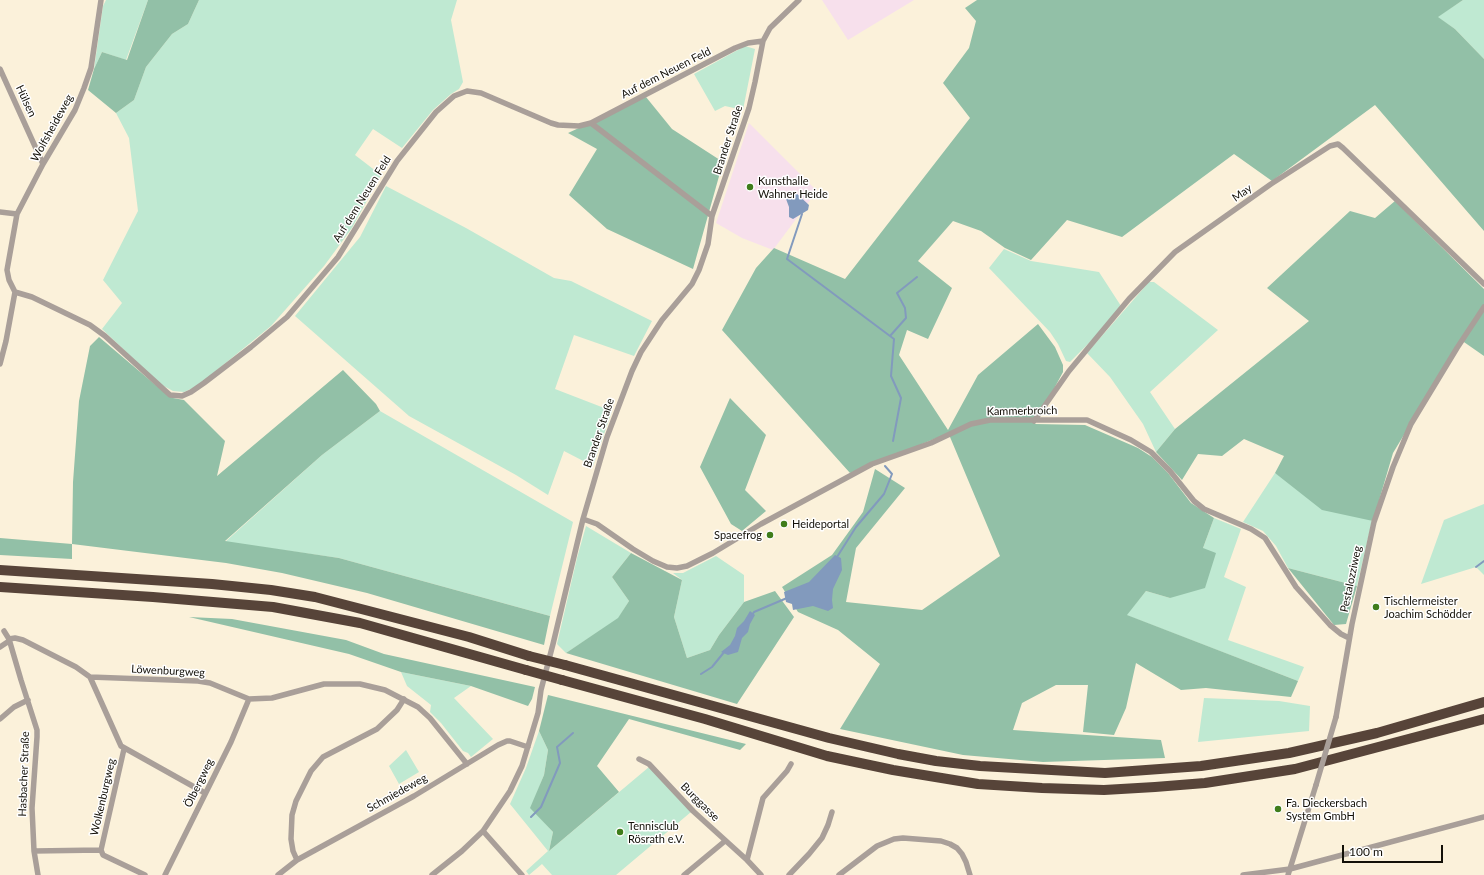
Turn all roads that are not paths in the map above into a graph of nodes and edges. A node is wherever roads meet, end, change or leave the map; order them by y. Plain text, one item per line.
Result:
1 (101, 0) edge
2 (798, 0) edge
3 (763, 41) junction
4 (0, 70) edge
5 (592, 123) junction
6 (43, 164) junction
7 (0, 212) edge
8 (17, 214) junction
9 (712, 216) junction
10 (1484, 284) edge
11 (15, 292) junction
12 (1484, 307) edge
13 (0, 364) edge
14 (1034, 421) junction
15 (583, 519) junction
16 (0, 570) edge
17 (0, 587) edge
18 (4, 631) dead end
19 (1349, 638) junction
20 (9, 640) junction
21 (0, 648) edge
22 (90, 677) junction
23 (404, 699) junction
24 (28, 700) junction
25 (249, 700) junction
26 (1484, 702) edge
27 (0, 719) edge
28 (1484, 719) edge
29 (528, 747) junction
30 (124, 749) junction
31 (639, 759) dead end
32 (467, 764) junction
33 (791, 764) dead end
34 (205, 793) junction
35 (832, 812) dead end
36 (1484, 817) edge
37 (483, 831) junction
38 (725, 841) junction
39 (101, 850) junction
40 (34, 851) junction
41 (297, 860) junction
42 (747, 860) junction
43 (1289, 872) edge
44 (38, 875) edge
45 (145, 875) edge
46 (165, 875) edge
47 (278, 875) edge
48 (432, 875) edge
49 (522, 875) edge
50 (684, 875) edge
51 (761, 875) edge
52 (789, 875) edge
53 (838, 875) edge
54 (970, 875) edge
55 (1243, 875) edge

1 - 6 street, Wolfsheideweg
2 - 3 street, Brander Straße
3 - 5 street, Auf dem Neuen Feld
3 - 9 street, Brander Straße
4 - 6 street, Hülsen
5 - 9 street
5 - 11 street, Auf dem Neuen Feld
6 - 8 street, Wolfsheideweg
7 - 8 street
8 - 11 street, Wolfsheideweg
9 - 15 street, Brander Straße
10 - 14 street, May
11 - 13 street
12 - 19 street, Pestalozziweg
14 - 15 street, Kammerbroich
14 - 19 street, Kammerbroich
15 - 29 street, Brander Straße
16 - 26 highway, bridge
17 - 28 highway, bridge
18 - 20 street, Hasbacher Straße
19 - 43 street, Pestalozziweg, bridge
20 - 21 street
20 - 22 street
20 - 24 street, Hasbacher Straße
22 - 25 street, Löwenburgweg
22 - 30 street
23 - 25 street, Löwenburgweg
23 - 32 street, Löwenburgweg
23 - 41 street
24 - 27 street
24 - 40 street, Hasbacher Straße
25 - 34 street, Ölbergweg
29 - 32 street, Schmiedeweg
29 - 37 street, Brander Straße
30 - 34 street
30 - 39 street, Wolkenburgweg
31 - 38 street, Burggasse
32 - 41 street, Schmiedeweg
33 - 42 street
34 - 46 street, Ölbergweg
35 - 52 street
36 - 43 street
37 - 48 street, Brander Straße
37 - 49 street
38 - 42 street, Burggasse
38 - 50 street
39 - 40 street
39 - 45 street
40 - 44 street, Hasbacher Straße
41 - 47 street, Schmiedeweg
42 - 51 street, Burggasse
43 - 55 street
53 - 54 street

